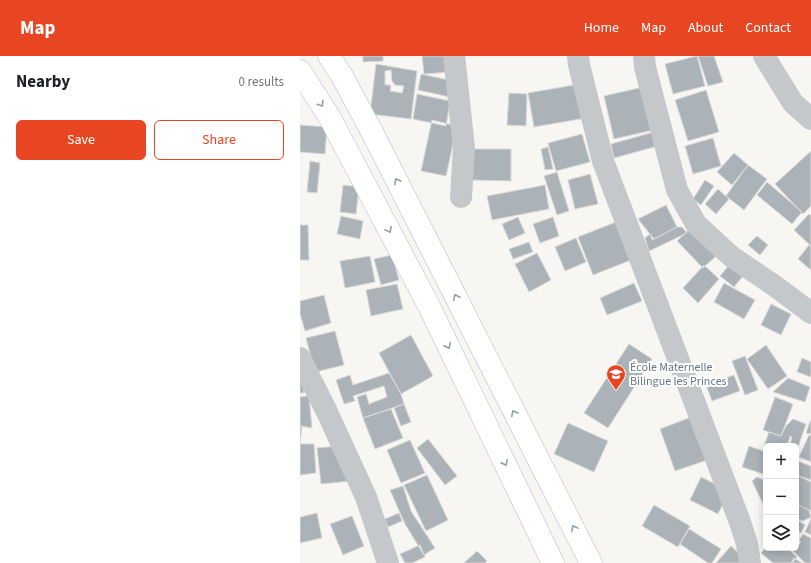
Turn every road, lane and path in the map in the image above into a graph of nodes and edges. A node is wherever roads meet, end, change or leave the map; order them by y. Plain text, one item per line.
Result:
1 (328, 56) edge
2 (454, 56) edge
3 (578, 56) edge
4 (644, 56) edge
5 (764, 56) edge
6 (300, 71) edge
7 (811, 119) edge
8 (461, 197) dead end
9 (811, 313) edge
10 (300, 358) edge
11 (388, 563) edge
12 (553, 563) edge
13 (591, 563) edge
14 (750, 563) edge

13 -> 1 main road
2 - 8 street
3 - 14 street
4 - 9 street
5 - 7 street
6 -> 12 main road
10 - 11 street

